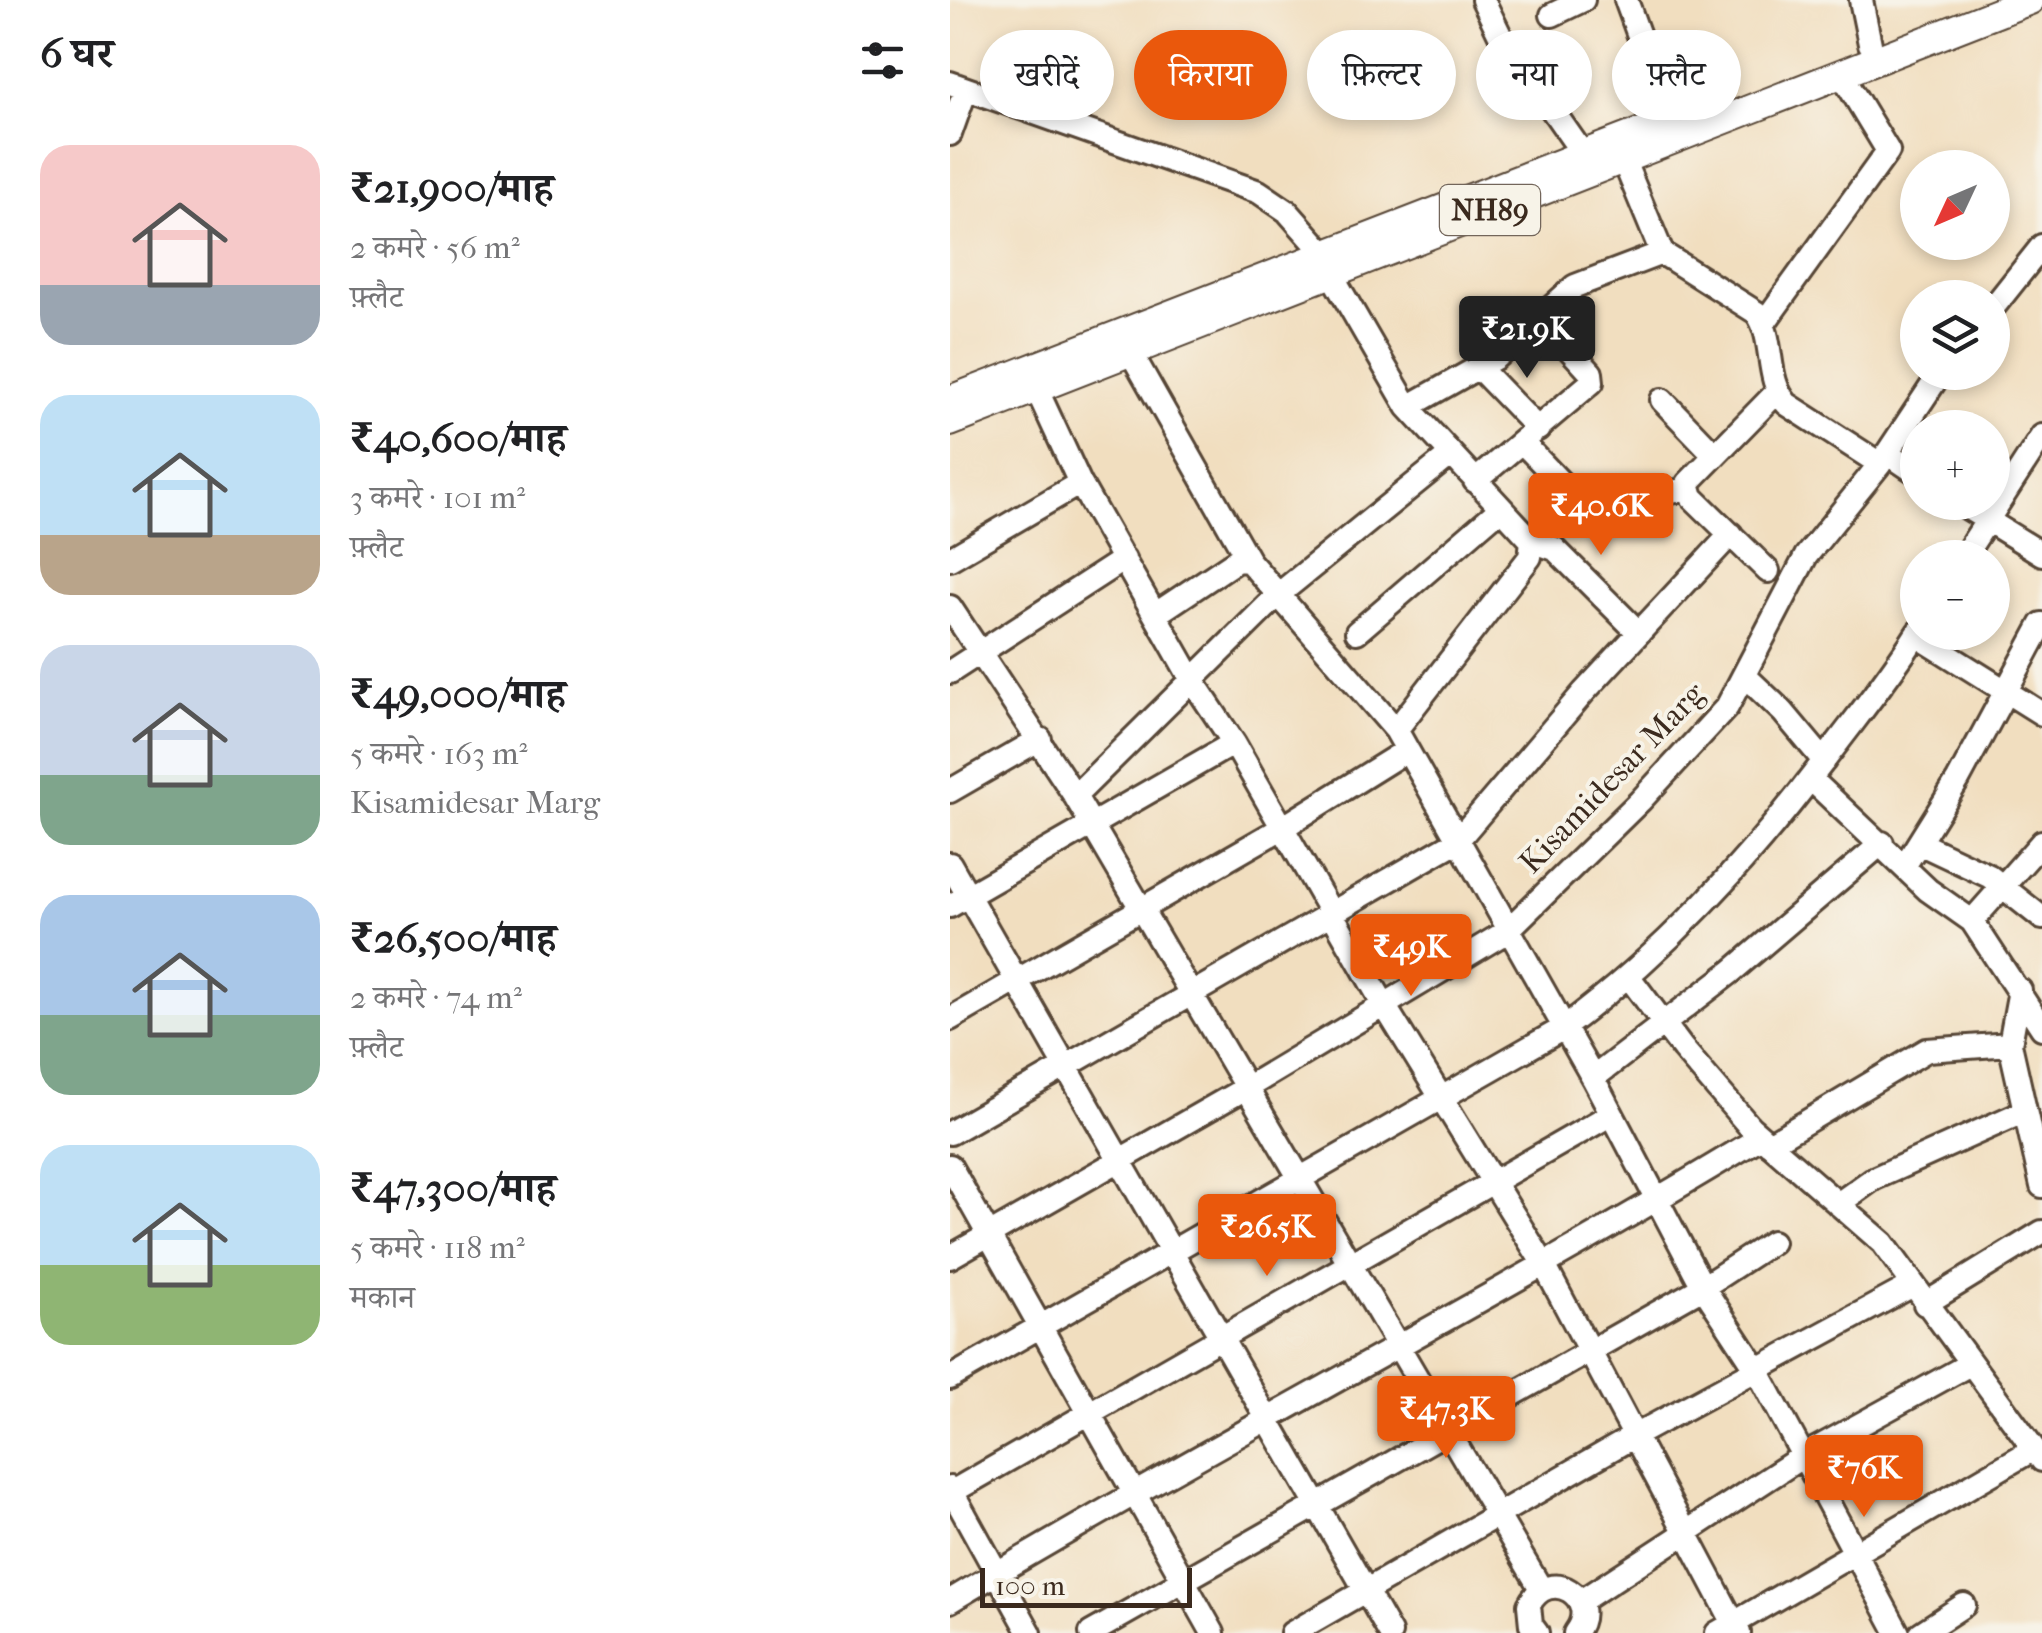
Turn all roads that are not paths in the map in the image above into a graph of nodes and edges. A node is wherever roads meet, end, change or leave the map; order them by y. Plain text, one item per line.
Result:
1 (1483, 0) edge
2 (1583, 0) edge
3 (1626, 0) edge
4 (1860, 0) edge
5 (1984, 0) edge
6 (2030, 0) edge
7 (1552, 15) dead end
8 (1870, 44) junction
9 (1842, 75) junction
10 (958, 86) edge
11 (1670, 121) junction
12 (950, 134) edge
13 (1583, 154) junction
14 (1622, 160) junction
15 (2042, 246) edge
16 (1662, 253) junction
17 (1327, 262) junction
18 (2010, 286) edge
19 (1540, 317) junction
20 (1764, 323) junction
21 (1130, 351) junction
22 (1480, 369) junction
23 (1036, 388) junction
24 (1929, 390) edge
25 (1777, 392) junction
26 (950, 400) edge
27 (1662, 400) dead end
28 (1408, 407) junction
29 (950, 422) edge
30 (1530, 435) junction
31 (2042, 436) edge
32 (1714, 454) junction
33 (1450, 456) junction
34 (1884, 459) junction
35 (1900, 466) edge
36 (1475, 481) junction
37 (1080, 483) junction
38 (1689, 490) junction
39 (1502, 508) junction
40 (1983, 520) edge
41 (1986, 522) junction
42 (1732, 534) junction
43 (1974, 540) edge
44 (1532, 541) junction
45 (2042, 554) edge
46 (950, 559) edge
47 (1124, 559) junction
48 (1249, 561) junction
49 (1768, 571) dead end
50 (1279, 594) junction
51 (950, 607) edge
52 (1156, 614) junction
53 (2042, 624) edge
54 (1357, 632) dead end
55 (1638, 632) junction
56 (1905, 650) edge
57 (1941, 650) edge
58 (982, 652) junction
59 (950, 672) edge
60 (1745, 676) junction
61 (1192, 680) junction
62 (2005, 692) junction
63 (2042, 714) edge
64 (1040, 740) junction
65 (1402, 740) junction
66 (1234, 743) junction
67 (1817, 770) junction
68 (950, 791) edge
69 (1075, 796) junction
70 (1092, 824) junction
71 (1282, 828) junction
72 (1457, 840) junction
73 (2042, 842) edge
74 (1882, 843) junction
75 (1919, 843) junction
76 (950, 864) edge
77 (1905, 865) junction
78 (2002, 885) junction
79 (959, 901) edge
80 (1141, 908) junction
81 (1332, 914) junction
82 (2042, 918) edge
83 (1972, 922) junction
84 (1506, 932) junction
85 (1630, 977) junction
86 (1014, 981) junction
87 (2020, 989) junction
88 (1192, 994) junction
89 (1384, 1005) junction
90 (950, 1019) edge
91 (1664, 1025) junction
92 (2042, 1028) edge
93 (1562, 1030) junction
94 (2010, 1044) junction
95 (1065, 1068) junction
96 (1593, 1078) junction
97 (1246, 1088) junction
98 (1441, 1099) junction
99 (2024, 1110) junction
100 (1610, 1115) junction
101 (950, 1133) edge
102 (1765, 1140) junction
103 (2037, 1142) edge
104 (1121, 1159) junction
105 (950, 1166) edge
106 (1299, 1182) junction
107 (1494, 1182) junction
108 (2042, 1186) edge
109 (1658, 1200) junction
110 (1838, 1204) junction
111 (2042, 1232) edge
112 (990, 1233) junction
113 (1772, 1242) dead end
114 (2042, 1242) edge
115 (1173, 1252) junction
116 (2042, 1252) edge
117 (950, 1257) edge
118 (1346, 1262) junction
119 (1543, 1262) junction
120 (1703, 1287) junction
121 (1919, 1294) junction
122 (1042, 1328) junction
123 (1220, 1337) junction
124 (1397, 1348) junction
125 (1590, 1352) junction
126 (1970, 1364) junction
127 (1756, 1368) junction
128 (950, 1378) edge
129 (1089, 1410) junction
130 (1266, 1417) junction
131 (1448, 1430) junction
132 (1636, 1435) junction
133 (2038, 1455) edge
134 (1804, 1456) junction
135 (951, 1490) edge
136 (1136, 1495) junction
137 (1316, 1504) junction
138 (1497, 1514) junction
139 (1685, 1532) junction
140 (1856, 1556) junction
141 (998, 1572) junction
142 (1183, 1580) junction
143 (1542, 1589) junction
144 (1366, 1591) junction
145 (950, 1601) edge
146 (1581, 1601) junction
147 (1964, 1605) dead end
148 (1528, 1630) edge
149 (1730, 1630) edge
150 (1030, 1633) edge
151 (1091, 1633) edge
152 (1213, 1633) edge
153 (1292, 1633) edge
154 (1390, 1633) edge
155 (1575, 1633) edge
156 (1898, 1633) edge
157 (1921, 1633) edge

1 - 13 street
2 - 7 street
3 - 11 street
4 - 8 street
5 - 8 main road, NH89
6 - 9 main road, NH89
8 - 11 main road, NH89
9 - 14 main road, NH89
9 - 20 street
10 - 12 street
10 - 17 street
11 - 13 main road, NH89
13 - 17 main road, NH89
14 - 16 street
14 - 17 main road, NH89
15 - 18 street
16 - 19 street
16 - 20 street
17 - 21 main road, NH89
17 - 26 main road, NH89
17 - 28 street
19 - 22 street
19 - 30 street
20 - 25 street
21 - 23 main road, NH89
21 - 48 street
22 - 28 street
22 - 30 street
23 - 29 main road, NH89
23 - 37 street
24 - 34 street, Kisamidesar Marg
25 - 32 street
25 - 34 street
27 - 32 street
28 - 33 street
30 - 36 street
30 - 38 street
31 - 41 street
32 - 38 street
33 - 36 street
33 - 50 street
34 - 35 street
34 - 60 street, Kisamidesar Marg
36 - 39 street
37 - 46 street
37 - 47 street
38 - 42 street
39 - 44 street
39 - 54 street
40 - 41 street
41 - 43 street
41 - 45 street
42 - 49 street
42 - 55 street
44 - 55 street
44 - 65 street
47 - 52 street
47 - 58 street
48 - 50 street
48 - 52 street
50 - 61 street
50 - 65 street
51 - 58 street
52 - 61 street
53 - 62 street
55 - 72 street
56 - 67 street
57 - 62 street
58 - 59 street
58 - 64 street
60 - 67 street
60 - 84 street, Kisamidesar Marg
61 - 66 street
61 - 69 street
62 - 63 street
62 - 75 street
64 - 68 street
64 - 69 street
65 - 71 street
65 - 72 street
66 - 70 street
66 - 71 street
67 - 74 street
67 - 85 street
69 - 70 street
70 - 79 street
70 - 80 street
71 - 80 street
71 - 81 street
72 - 81 street
72 - 84 street
73 - 78 street
74 - 77 street
74 - 91 street
75 - 77 street
75 - 78 street
76 - 79 street
77 - 83 street
78 - 82 street
78 - 83 street
79 - 86 street
80 - 86 street
80 - 88 street
81 - 88 street
81 - 89 street
83 - 87 street
84 - 89 street, Kisamidesar Marg
84 - 93 street
85 - 91 street
85 - 93 street
86 - 90 street
86 - 95 street
87 - 92 street
87 - 94 street
88 - 95 street
88 - 97 street
89 - 97 street, Kisamidesar Marg
89 - 98 street
91 - 96 street
91 - 102 street
93 - 96 street
93 - 98 street
94 - 99 street
94 - 102 street
95 - 101 street
95 - 104 street
96 - 100 street
97 - 104 street, Kisamidesar Marg
97 - 106 street
98 - 106 street
98 - 107 street
99 - 103 street
99 - 110 street
100 - 107 street
100 - 109 street
102 - 109 street
102 - 110 street
103 - 108 street
104 - 112 street, Kisamidesar Marg
104 - 115 street
105 - 112 street
106 - 115 street
106 - 118 street
107 - 118 street
107 - 119 street
109 - 119 street
109 - 120 street
110 - 121 street
111 - 121 street
112 - 117 street, Kisamidesar Marg
112 - 122 street
113 - 120 street
114 - 116 street
115 - 122 street
115 - 123 street
118 - 123 street
118 - 124 street
119 - 124 street
119 - 125 street
120 - 125 street
120 - 127 street
121 - 126 street
121 - 127 street
122 - 128 street
122 - 129 street
123 - 129 street
123 - 130 street
124 - 130 street
124 - 131 street
125 - 131 street
125 - 132 street
126 - 133 street
126 - 134 street
127 - 132 street
127 - 134 street
129 - 135 street
129 - 136 street
130 - 136 street
130 - 137 street
131 - 137 street
131 - 138 street
132 - 138 street
132 - 139 street
133 - 140 street
134 - 139 street
134 - 140 street
135 - 141 street
136 - 141 street
136 - 142 street
137 - 142 street
137 - 144 street
138 - 143 street
138 - 144 street
139 - 146 street
139 - 149 street
140 - 149 street
140 - 156 street
141 - 145 street
141 - 150 street
142 - 151 street
142 - 152 street
143 - 146 street
143 - 148 street
144 - 153 street
144 - 154 street
146 - 155 street
147 - 157 street

